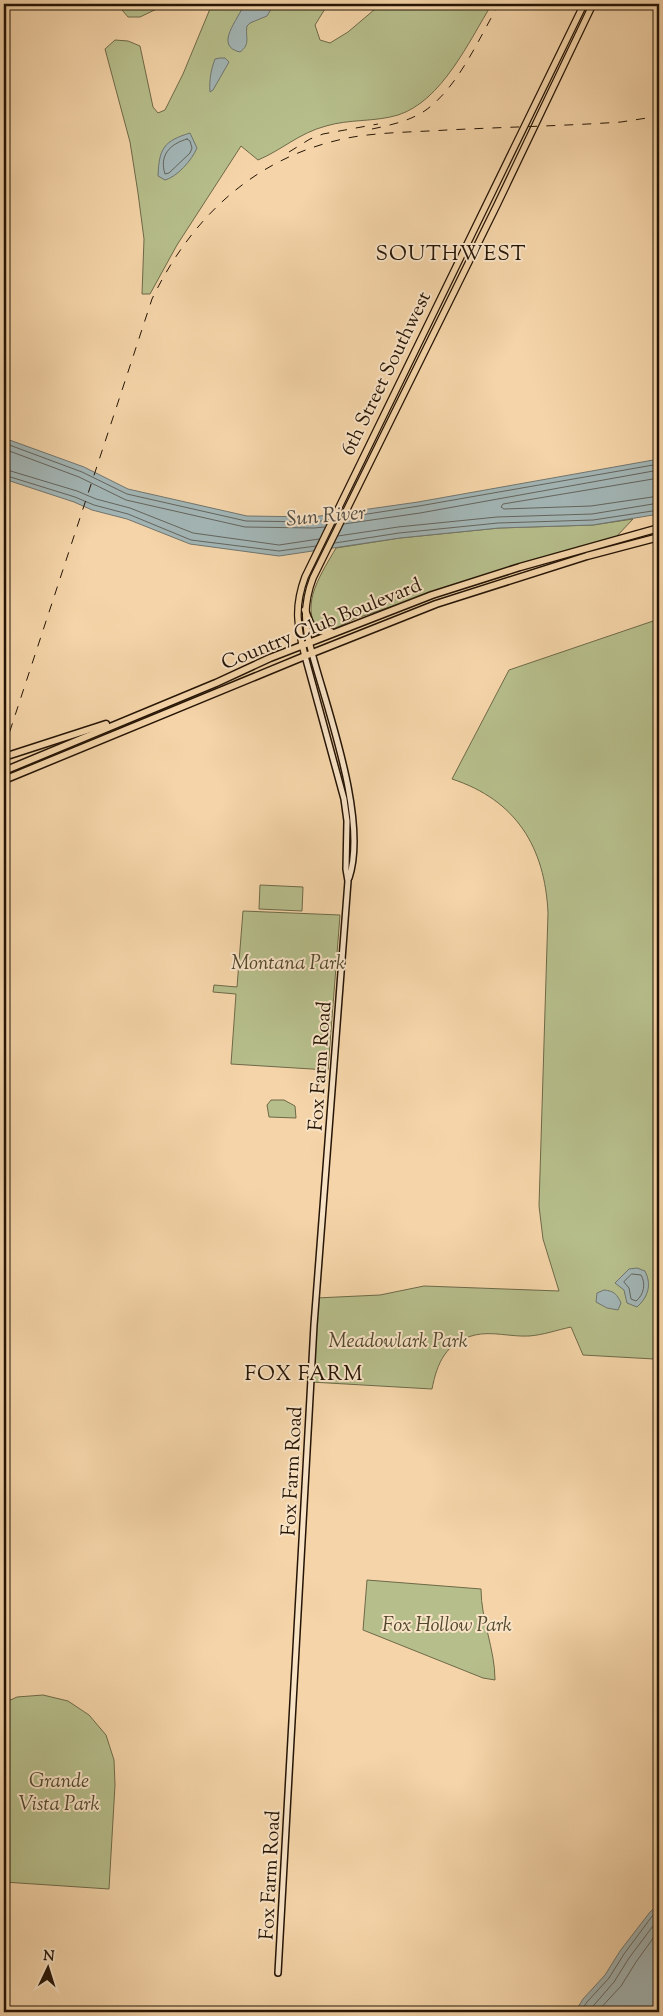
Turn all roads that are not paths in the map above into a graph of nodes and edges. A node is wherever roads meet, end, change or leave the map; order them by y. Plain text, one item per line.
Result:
1 (584, 4) edge
2 (593, 4) edge
3 (659, 528) edge
4 (659, 537) edge
5 (305, 610) junction
6 (335, 632) junction
7 (306, 644) junction
8 (312, 653) junction
9 (305, 656) junction
10 (122, 722) junction
11 (4, 757) edge
12 (4, 771) edge
13 (6, 779) edge
14 (348, 881) junction
15 (278, 1973) dead end

1 - 7 main road, 6th Street Southwest
2 - 5 main road, 6th Street Southwest
3 - 6 highway, Country Club Boulevard
4 - 8 highway, Country Club Boulevard
5 - 6 highway
5 - 7 main road, 6th Street Southwest
6 - 7 highway, Country Club Boulevard
7 - 8 main road, 6th Street Southwest
7 - 9 main road, 6th Street Southwest
7 - 10 highway, Country Club Boulevard
8 - 9 highway, Country Club Boulevard
8 - 14 street, Fox Farm Road
9 - 13 highway, Country Club Boulevard
9 - 14 street, Fox Farm Road
10 - 11 highway
10 - 12 highway, Country Club Boulevard
14 - 15 street, Fox Farm Road

